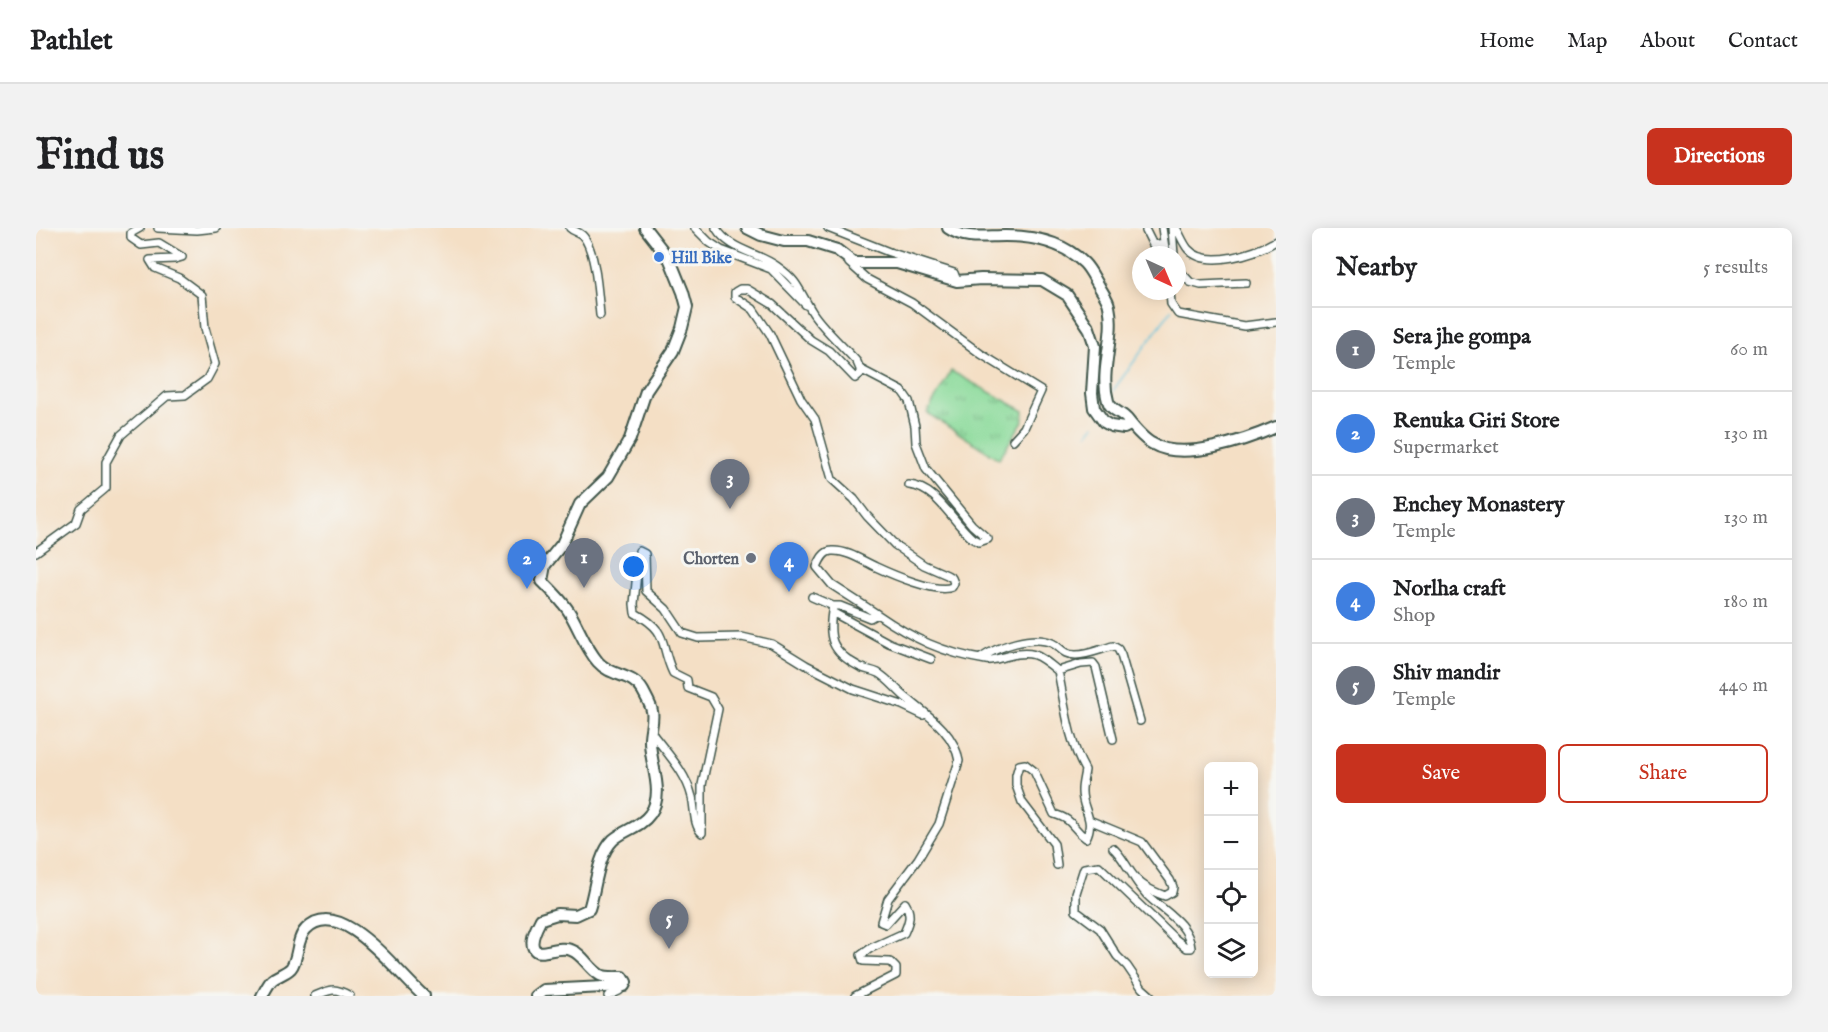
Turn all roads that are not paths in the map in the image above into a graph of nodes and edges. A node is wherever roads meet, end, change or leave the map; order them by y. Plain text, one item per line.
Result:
1 (140, 228) edge
2 (158, 228) edge
3 (216, 228) edge
4 (570, 228) edge
5 (645, 228) edge
6 (695, 228) edge
7 (747, 228) edge
8 (828, 228) edge
9 (948, 228) edge
10 (1162, 228) edge
11 (1174, 228) edge
12 (718, 231) edge
13 (1146, 231) dead end
14 (1276, 241) edge
15 (1164, 243) junction
16 (1164, 246) edge
17 (1174, 246) edge
18 (721, 250) junction
19 (842, 256) junction
20 (1186, 278) edge
21 (957, 281) junction
22 (1246, 283) dead end
23 (1171, 300) edge
24 (811, 311) junction
25 (600, 315) dead end
26 (1276, 322) edge
27 (860, 369) junction
28 (1131, 425) junction
29 (1276, 427) edge
30 (1013, 440) dead end
31 (909, 485) dead end
32 (36, 552) edge
33 (812, 597) dead end
34 (832, 609) junction
35 (877, 614) junction
36 (981, 658) junction
37 (931, 659) dead end
38 (1058, 671) junction
39 (936, 721) junction
40 (1140, 721) dead end
41 (651, 732) junction
42 (1113, 739) dead end
43 (1089, 820) junction
44 (1113, 848) dead end
45 (1057, 865) dead end
46 (1133, 876) junction
47 (624, 986) junction
48 (262, 996) edge
49 (315, 996) edge
50 (350, 996) edge
51 (424, 996) edge
52 (536, 996) edge
53 (608, 996) edge
54 (855, 996) edge
55 (1151, 996) edge

1 - 32 street
2 - 3 street
4 - 25 street
5 - 41 main road
6 - 18 street
7 - 19 main road
8 - 21 street
9 - 28 main road
10 - 15 street
11 - 14 street
11 - 17 street
12 - 18 street
12 - 24 street
13 - 15 street
15 - 16 street
18 - 24 street
19 - 21 main road
19 - 30 street
20 - 22 street
21 - 28 main road
23 - 26 street
24 - 27 street
27 - 31 street
27 - 35 street
28 - 29 main road
33 - 34 street
34 - 35 street
34 - 37 street
34 - 39 street
35 - 36 street
36 - 38 street
36 - 40 street
38 - 42 street
38 - 43 street
39 - 41 street
39 - 54 street
41 - 47 main road
43 - 45 street
43 - 46 street
44 - 46 street
46 - 55 street
47 - 52 main road
47 - 53 street
48 - 51 main road
49 - 50 street

